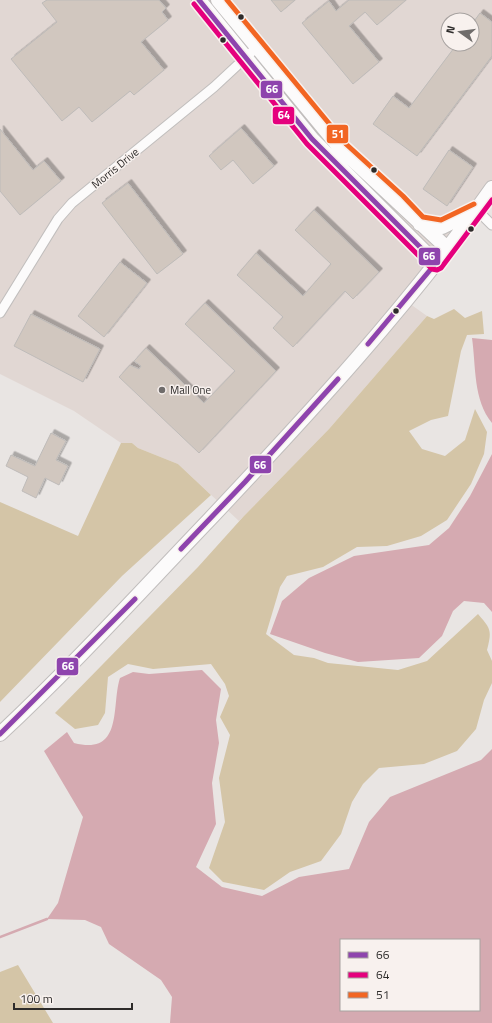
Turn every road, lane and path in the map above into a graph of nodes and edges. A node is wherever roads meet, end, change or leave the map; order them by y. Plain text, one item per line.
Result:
1 (199, 0) edge
2 (218, 0) edge
3 (257, 47) junction
4 (246, 56) junction
5 (492, 188) edge
6 (477, 210) junction
7 (420, 224) junction
8 (492, 225) edge
9 (447, 248) junction
10 (436, 263) junction
11 (0, 313) edge
12 (0, 734) edge

1 - 4 main road
2 - 3 main road
3 - 4 street, Morris Drive
3 - 7 main road
4 - 10 main road
4 - 11 street, Morris Drive
5 - 6 main road
6 - 7 main road
6 - 8 street
6 - 9 main road
7 - 9 main road
9 - 10 main road
10 - 12 main road

